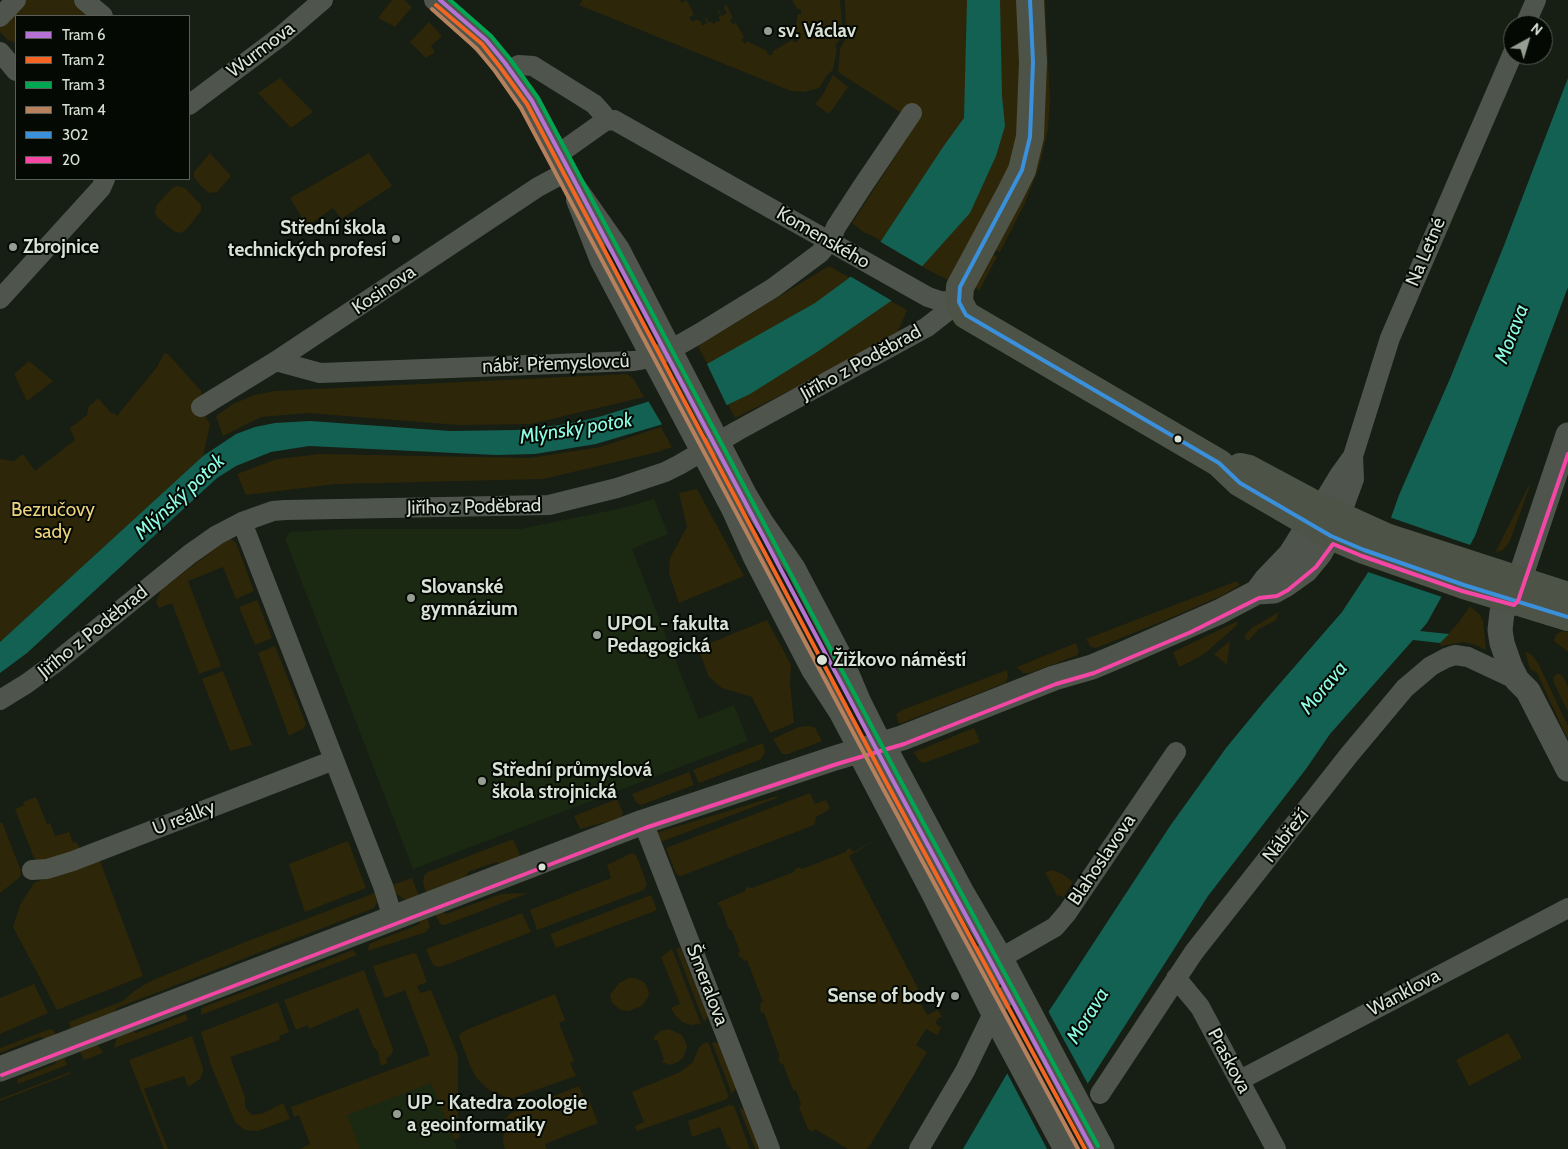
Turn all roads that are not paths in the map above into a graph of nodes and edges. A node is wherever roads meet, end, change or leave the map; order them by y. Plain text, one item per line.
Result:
1 (16, 0) edge
2 (84, 0) edge
3 (323, 0) edge
4 (434, 0) edge
5 (1030, 0) edge
6 (1536, 0) edge
7 (102, 15) edge
8 (1530, 15) edge
9 (0, 17) edge
10 (0, 52) edge
11 (1508, 65) edge
12 (15, 70) edge
13 (507, 72) junction
14 (192, 97) edge
15 (912, 113) dead end
16 (605, 121) junction
17 (561, 164) junction
18 (104, 180) edge
19 (830, 242) junction
20 (0, 299) edge
21 (959, 302) junction
22 (674, 353) junction
23 (276, 361) junction
24 (653, 362) junction
25 (201, 407) dead end
26 (1568, 435) edge
27 (718, 436) junction
28 (698, 447) junction
29 (242, 522) junction
30 (1333, 525) junction
31 (1485, 581) junction
32 (1516, 590) junction
33 (1568, 596) edge
34 (1568, 617) edge
35 (1523, 686) junction
36 (0, 700) edge
37 (871, 748) junction
38 (1176, 752) dead end
39 (334, 760) junction
40 (1568, 768) edge
41 (643, 822) junction
42 (32, 870) dead end
43 (1568, 908) edge
44 (393, 918) junction
45 (960, 945) junction
46 (1007, 955) junction
47 (1176, 978) junction
48 (1018, 993) junction
49 (992, 1010) junction
50 (0, 1069) edge
51 (1240, 1080) junction
52 (1100, 1094) dead end
53 (1098, 1145) edge
54 (1065, 1146) edge
55 (770, 1149) edge
56 (920, 1149) edge
57 (1276, 1149) edge

1 - 9 street
2 - 7 street
3 - 14 street, Wurmova
4 - 13 street
5 - 21 main road
6 - 8 street
10 - 12 street
11 - 30 street, Na Letné
13 - 16 street
13 - 17 street
15 - 19 street, nábř. Přemyslovců
16 - 17 street, Kosinova
16 - 19 street, Komenského
17 - 22 street
17 - 23 street, Kosinova
17 - 24 street
18 - 20 street
19 - 21 street, Komenského
19 - 22 street, nábř. Přemyslovců
21 - 27 street, Jiřího z Poděbrad
21 - 30 main road
22 - 24 street, nábř. Přemyslovců
22 - 27 street
23 - 24 street, nábř. Přemyslovců
23 - 25 street, Kosinova
24 - 28 street
26 - 32 street
27 - 28 street, Jiřího z Poděbrad
27 - 37 street
28 - 29 street, Jiřího z Poděbrad
28 - 37 street
29 - 36 street, Jiřího z Poděbrad
29 - 39 street
30 - 31 main road
30 - 31 main road
30 - 37 street
31 - 32 main road
32 - 33 main road
32 - 34 main road
32 - 35 street
35 - 40 street
35 - 47 street, Nábřeží
37 - 41 street
37 - 45 street
37 - 46 street
38 - 46 street, Blahoslavova
39 - 42 street, U reálky
39 - 44 street
41 - 44 street
41 - 55 street, Šmeralova
43 - 51 street, Wanklova
44 - 50 street
45 - 46 street
45 - 49 street
46 - 48 street
46 - 49 street
47 - 51 street, Praskova
47 - 52 street, Nábřeží
48 - 49 street
48 - 53 street
49 - 54 street
49 - 56 street
51 - 57 street, Praskova

